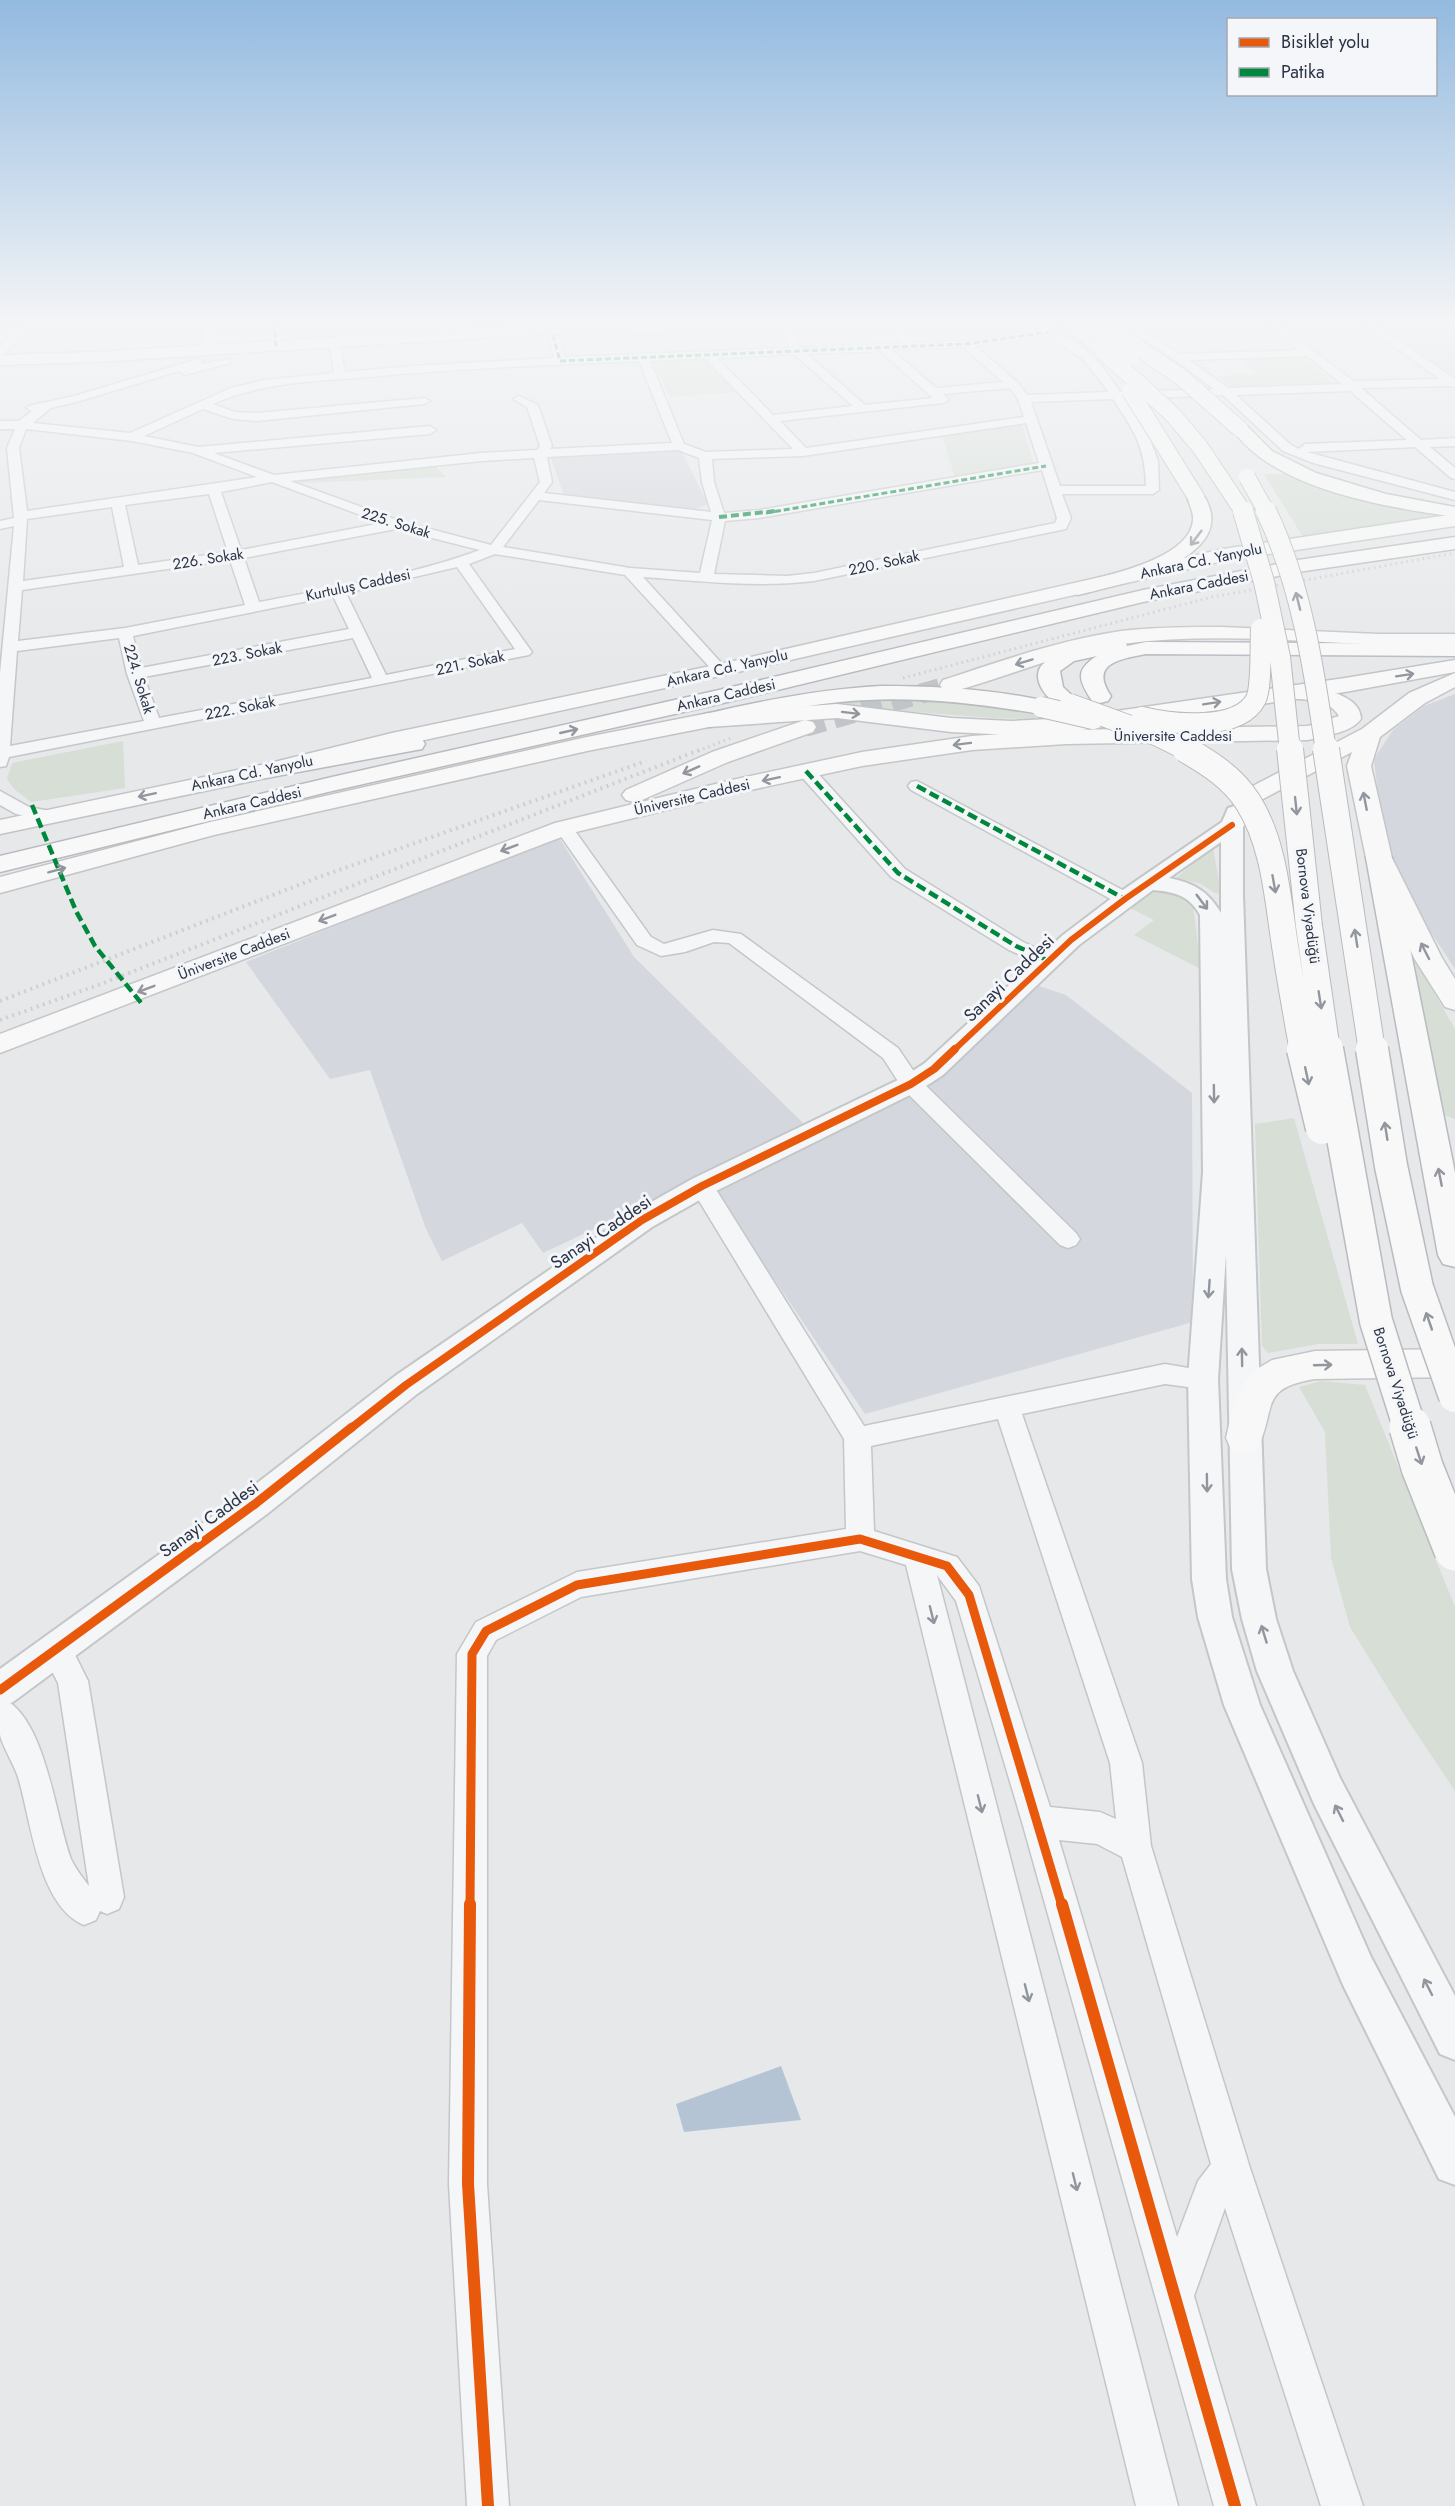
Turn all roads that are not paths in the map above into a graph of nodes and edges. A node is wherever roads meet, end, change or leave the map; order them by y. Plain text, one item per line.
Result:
1 (147, 440) edge
2 (315, 440) edge
3 (399, 440) edge
4 (475, 440) edge
5 (529, 440) edge
6 (544, 440) edge
7 (677, 440) edge
8 (791, 440) edge
9 (887, 440) edge
10 (1038, 440) edge
11 (1145, 440) edge
12 (1161, 440) edge
13 (1194, 440) edge
14 (1220, 440) edge
15 (1251, 440) edge
16 (1256, 440) edge
17 (1278, 440) edge
18 (1412, 440) edge
19 (1455, 442) edge
20 (679, 446) junction
21 (1419, 446) junction
22 (1287, 448) junction
23 (7, 449) edge
24 (196, 450) junction
25 (803, 452) junction
26 (540, 455) junction
27 (705, 456) junction
28 (1046, 466) junction
29 (1455, 475) edge
30 (268, 479) junction
31 (214, 489) junction
32 (1054, 490) junction
33 (538, 496) junction
34 (1455, 496) edge
35 (118, 503) junction
36 (1455, 503) edge
37 (1455, 512) edge
38 (719, 517) junction
39 (20, 519) junction
40 (1455, 520) edge
41 (0, 525) edge
42 (398, 525) junction
43 (1455, 534) edge
44 (1455, 543) edge
45 (1398, 546) junction
46 (494, 550) junction
47 (236, 555) junction
48 (461, 562) junction
49 (132, 571) junction
50 (630, 572) junction
51 (706, 578) junction
52 (1264, 582) junction
53 (16, 586) junction
54 (338, 591) junction
55 (1068, 591) junction
56 (253, 607) junction
57 (359, 632) junction
58 (125, 633) junction
59 (1455, 640) edge
60 (1394, 641) junction
61 (10, 647) junction
62 (1455, 650) edge
63 (820, 660) junction
64 (1455, 666) edge
65 (720, 670) junction
66 (135, 674) junction
67 (1455, 679) edge
68 (381, 681) junction
69 (951, 685) tunnel mouth
70 (1292, 692) junction
71 (545, 719) junction
72 (709, 720) junction
73 (153, 724) junction
74 (805, 727) tunnel mouth
75 (1129, 732) junction
76 (1370, 734) junction
77 (587, 744) junction
78 (1, 758) edge
79 (266, 771) junction
80 (806, 771) junction
81 (916, 786) dead end
82 (0, 796) edge
83 (49, 816) junction
84 (1232, 825) junction
85 (0, 827) edge
86 (564, 828) junction
87 (143, 829) junction
88 (0, 847) edge
89 (1379, 858) junction
90 (0, 865) edge
91 (0, 885) edge
92 (1137, 891) junction
93 (1049, 961) junction
94 (1455, 1001) edge
95 (0, 1044) edge
96 (911, 1084) junction
97 (702, 1186) junction
98 (1068, 1239) dead end
99 (1455, 1255) edge
100 (1376, 1321) junction
101 (1455, 1363) edge
102 (1203, 1379) junction
103 (1455, 1396) edge
104 (1007, 1408) junction
105 (857, 1438) junction
106 (1244, 1438) junction
107 (860, 1539) junction
108 (1455, 1550) edge
109 (918, 1558) junction
110 (57, 1649) junction
111 (0, 1690) edge
112 (0, 1711) edge
113 (1038, 1822) junction
114 (1135, 1846) junction
115 (1455, 2039) edge
116 (1455, 2163) edge
117 (1231, 2168) junction
118 (1174, 2298) junction
119 (488, 2506) edge
120 (1157, 2506) edge
121 (1234, 2506) edge
122 (1342, 2506) edge

1 - 24 street, 225. Sokak
2 - 24 street
3 - 30 street
4 - 26 street
5 - 26 street
6 - 26 street
7 - 20 street
8 - 25 street
9 - 25 street
10 - 28 street
11 - 32 street
12 -> 55 main road, bridge
13 - 52 main road, Bornova Viyadüğü, bridge
103 -> 14 main road, bridge
15 - 37 main road
16 - 36 main road
17 - 22 street
18 - 21 street
19 - 21 street
20 - 26 street
20 - 27 street
21 - 22 street
21 - 29 street
22 - 34 street
23 - 39 street
24 - 30 street, 225. Sokak
25 - 27 street
26 - 33 street
27 - 38 street
28 - 32 street
28 - 38 street
30 - 31 street
30 - 42 street, 225. Sokak
31 - 35 street
31 - 47 street
32 - 51 street, 220. Sokak
33 - 38 street
33 - 46 street
35 - 39 street
35 - 49 street
38 - 51 street
39 - 41 street
39 - 53 street
40 - 55 main road, Ankara Cd. Yanyolu
42 - 46 street, 225. Sokak
42 - 47 street, 226. Sokak
43 - 45 main road, Ankara Caddesi
44 - 45 main road, Ankara Caddesi
45 - 63 main road, Ankara Caddesi
87 -> 45 main road, Ankara Caddesi
46 - 48 street, Kurtuluş Caddesi
46 - 50 street, Kurtuluş Caddesi
47 - 49 street, 226. Sokak
47 - 56 street
48 - 54 street, Kurtuluş Caddesi
48 - 68 street, 221. Sokak
49 - 53 street, 226. Sokak
50 - 51 street, Kurtuluş Caddesi
50 - 65 street
52 - 62 main road, bridge
52 -> 100 main road, Bornova Viyadüğü, bridge
53 - 61 street
54 - 56 street, Kurtuluş Caddesi
54 - 57 street
55 - 63 main road
55 - 65 main road, Ankara Cd. Yanyolu
56 - 58 street, Kurtuluş Caddesi
57 - 66 street, 223. Sokak
57 - 68 street
58 - 61 street, Kurtuluş Caddesi
58 - 66 street, 224. Sokak
59 - 60 main road
60 -> 69 main road
60 - 75 main road, bridge
61 - 78 street
63 - 71 main road, Ankara Caddesi
70 -> 64 main road
65 - 79 main road, Ankara Cd. Yanyolu
66 - 73 street, 224. Sokak
67 - 76 main road
68 - 73 street, 222. Sokak
72 -> 70 main road
70 - 75 main road, Üniversite Caddesi
71 - 79 main road
71 - 88 main road, Ankara Caddesi
72 - 75 main road, bridge
72 - 77 main road
73 - 78 street, 222. Sokak
74 -> 86 main road
75 -> 80 main road, Üniversite Caddesi
75 - 84 street
75 -> 100 main road, bridge
76 - 84 main road
89 -> 76 main road
77 - 87 main road
91 -> 77 main road
79 -> 83 main road, Ankara Cd. Yanyolu
80 -> 86 main road, Üniversite Caddesi
80 - 93 street
81 - 92 street
82 - 83 street
83 - 85 main road, Ankara Cd. Yanyolu
84 - 92 street, Sanayi Caddesi
106 -> 84 street
86 -> 95 main road, Üniversite Caddesi
86 - 96 street
87 - 90 main road, Ankara Caddesi
94 -> 89 main road
99 -> 89 main road
92 - 93 street, Sanayi Caddesi
92 -> 102 street
93 - 96 street, Sanayi Caddesi
96 - 97 street, Sanayi Caddesi
96 - 98 street
97 - 105 street
97 - 110 street, Sanayi Caddesi
100 -> 108 main road, Bornova Viyadüğü, bridge
106 -> 101 main road
102 - 104 street
102 -> 116 street
104 - 105 street
104 - 114 street
105 - 107 street
115 -> 106 street
107 - 109 street
107 - 119 street
109 - 113 street
109 -> 120 street
110 - 111 street, Sanayi Caddesi
110 - 112 street
113 - 114 street
113 - 118 street
114 - 117 street
117 - 118 street
117 - 122 street
118 - 121 street

